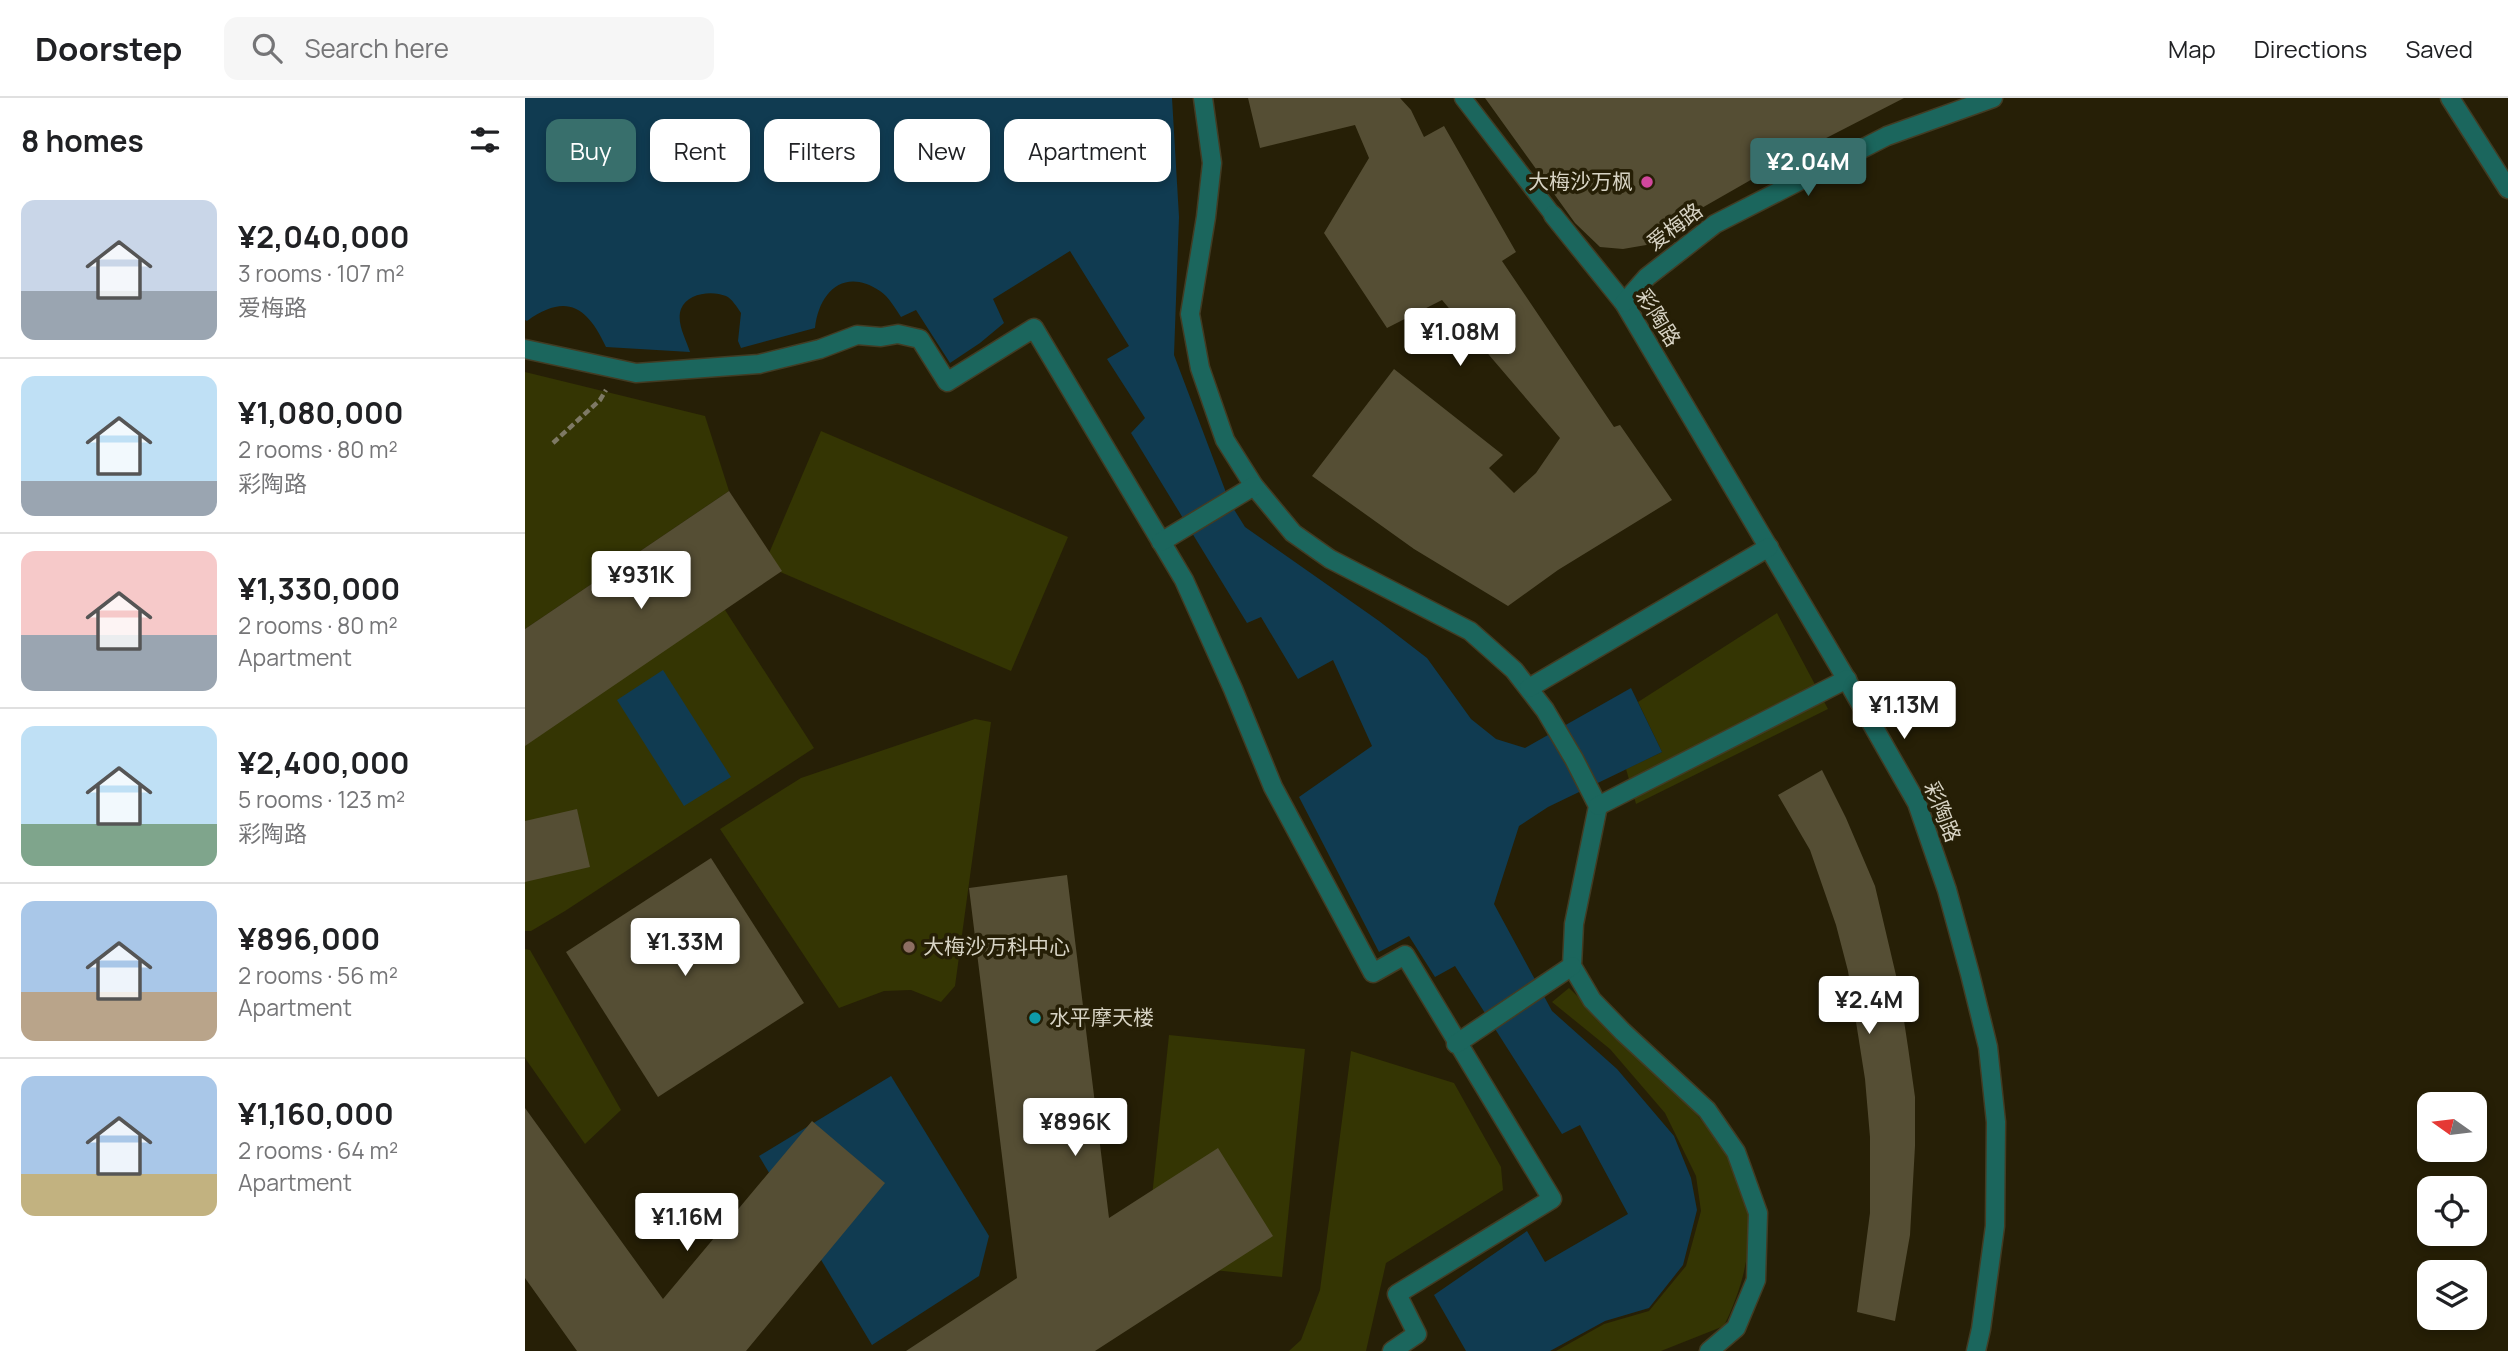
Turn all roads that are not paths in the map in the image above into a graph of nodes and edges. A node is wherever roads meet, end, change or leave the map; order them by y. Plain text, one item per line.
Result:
1 (1203, 98) edge
2 (1463, 98) edge
3 (1993, 98) edge
4 (2450, 98) edge
5 (2508, 189) edge
6 (1553, 215) joint
7 (1623, 303) junction
8 (525, 349) edge
9 (1254, 486) junction
10 (1161, 542) junction
11 (1769, 547) junction
12 (1847, 680) junction
13 (1529, 688) junction
14 (1598, 806) junction
15 (1572, 966) junction
16 (1456, 1044) junction
17 (1392, 1351) edge
18 (1709, 1351) edge
19 (1976, 1351) edge

1 - 9 street
2 - 6 lane
3 - 7 street, 爱梅路
4 - 5 street
6 - 7 street, 彩陶路
7 - 11 street, 彩陶路
8 - 10 street
9 - 10 street
9 - 13 street
10 - 16 street
11 - 12 street, 彩陶路
11 - 13 street
12 - 14 street
12 - 19 street, 彩陶路
13 - 14 street
14 - 15 street
15 - 16 street
15 - 18 street
16 - 17 street

